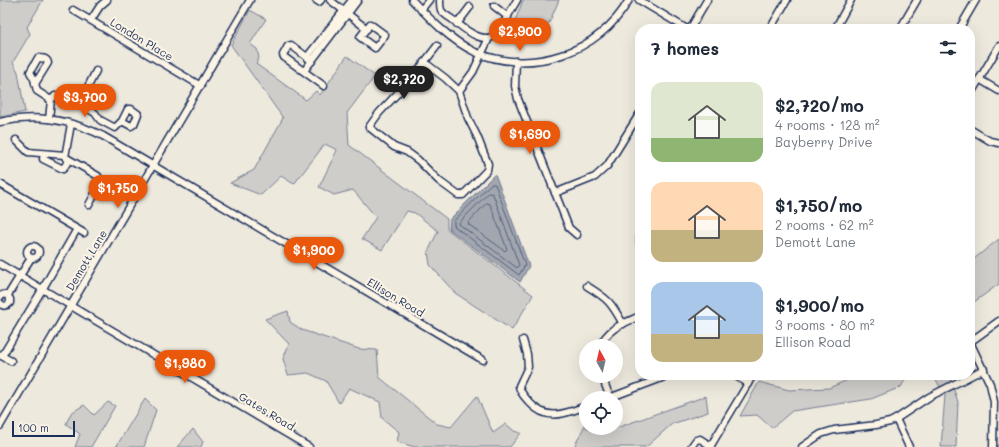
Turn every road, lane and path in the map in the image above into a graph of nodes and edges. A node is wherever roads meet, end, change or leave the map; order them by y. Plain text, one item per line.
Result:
1 (106, 0) edge
2 (250, 0) edge
3 (316, 0) edge
4 (321, 0) edge
5 (330, 0) edge
6 (352, 0) edge
7 (358, 0) edge
8 (412, 0) edge
9 (430, 0) edge
10 (440, 0) edge
11 (517, 0) edge
12 (629, 0) edge
13 (639, 0) edge
14 (707, 0) edge
15 (787, 0) edge
16 (851, 0) edge
17 (917, 0) edge
18 (976, 0) edge
19 (494, 6) dead end
20 (470, 7) dead end
21 (74, 10) dead end
22 (421, 10) junction
23 (345, 12) junction
24 (508, 17) junction
25 (91, 20) junction
26 (457, 24) junction
27 (680, 24) edge
28 (691, 24) edge
29 (773, 24) edge
30 (837, 24) edge
31 (903, 24) edge
32 (962, 24) edge
33 (367, 29) dead end
34 (489, 38) junction
35 (437, 46) dead end
36 (999, 46) edge
37 (481, 54) junction
38 (310, 59) junction
39 (516, 61) junction
40 (424, 62) junction
41 (96, 71) dead end
42 (304, 71) junction
43 (979, 79) junction
44 (35, 84) dead end
45 (201, 86) junction
46 (324, 86) dead end
47 (975, 86) edge
48 (459, 91) junction
49 (999, 91) edge
50 (51, 100) junction
51 (79, 104) junction
52 (49, 119) junction
53 (100, 120) junction
54 (122, 121) dead end
55 (635, 121) edge
56 (0, 122) edge
57 (72, 124) junction
58 (94, 131) junction
59 (975, 132) edge
60 (16, 140) dead end
61 (999, 143) edge
62 (44, 154) junction
63 (67, 157) junction
64 (154, 166) junction
65 (0, 184) edge
66 (555, 193) junction
67 (89, 205) dead end
68 (77, 229) junction
69 (84, 233) dead end
70 (577, 235) dead end
71 (31, 258) dead end
72 (0, 264) edge
73 (20, 276) junction
74 (587, 286) dead end
75 (42, 290) junction
76 (8, 295) junction
77 (0, 297) edge
78 (0, 303) edge
79 (70, 307) junction
80 (635, 318) edge
81 (999, 321) edge
82 (622, 324) junction
83 (975, 338) edge
84 (604, 339) edge
85 (523, 340) dead end
86 (975, 352) edge
87 (1, 355) edge
88 (483, 360) dead end
89 (11, 361) dead end
90 (984, 370) junction
91 (975, 374) edge
92 (657, 380) edge
93 (742, 380) edge
94 (750, 380) edge
95 (964, 380) edge
96 (748, 384) junction
97 (623, 393) edge
98 (579, 409) edge
99 (896, 419) junction
100 (0, 426) edge
101 (711, 446) edge
102 (308, 447) edge
103 (691, 447) edge
104 (802, 447) edge
105 (909, 447) edge
106 (993, 447) edge

1 - 25 street
2 - 45 street, Demott Lane
3 - 4 street
5 - 23 street
6 - 23 street
7 - 23 street
8 - 22 street
9 - 22 street
10 - 26 street
11 - 24 street
12 - 39 street
13 - 27 street
14 - 28 street
15 - 29 street
16 - 30 street
17 - 31 street
18 - 32 street
19 - 24 street
20 - 26 street
21 - 25 street, London Place
22 - 37 street
23 - 33 street
23 - 38 street
24 - 34 street
25 - 45 street, London Place
26 - 34 street
34 - 37 street
35 - 40 street
36 - 43 street
37 - 39 street
37 - 48 street
38 - 42 street
38 - 42 street
39 - 66 street
40 - 48 street
40 - 48 street
41 - 51 street
42 - 46 street
43 - 47 street
43 - 49 street
44 - 50 street
45 - 64 street, Demott Lane
50 - 51 street
50 - 52 street
51 - 53 street
52 - 56 street, Ellison Road
52 - 57 street, Ellison Road
53 - 54 street
53 - 58 street
55 - 66 street
57 - 58 street, Ellison Road
57 - 63 street
58 - 64 street, Ellison Road
59 - 61 street
60 - 62 street
62 - 63 street
62 - 63 street
63 - 67 street
64 - 79 street, Demott Lane
64 - 88 street, Ellison Road
65 - 68 street
66 - 70 street
68 - 69 street
68 - 75 street
71 - 73 street
72 - 73 street, Gates Road
73 - 75 street, Gates Road
73 - 76 street
74 - 82 street
75 - 79 street, Gates Road
75 - 87 street
76 - 77 street
76 - 78 street
79 - 100 street, Demott Lane
79 - 102 street, Gates Road
80 - 82 street
81 - 83 street
82 - 84 street
85 - 98 street
86 - 90 street
87 - 89 street
90 - 91 street
90 - 106 street
92 - 97 street
93 - 96 street
94 - 96 street
95 - 99 street
96 - 101 street
99 - 104 street
99 - 105 street
101 - 103 street

